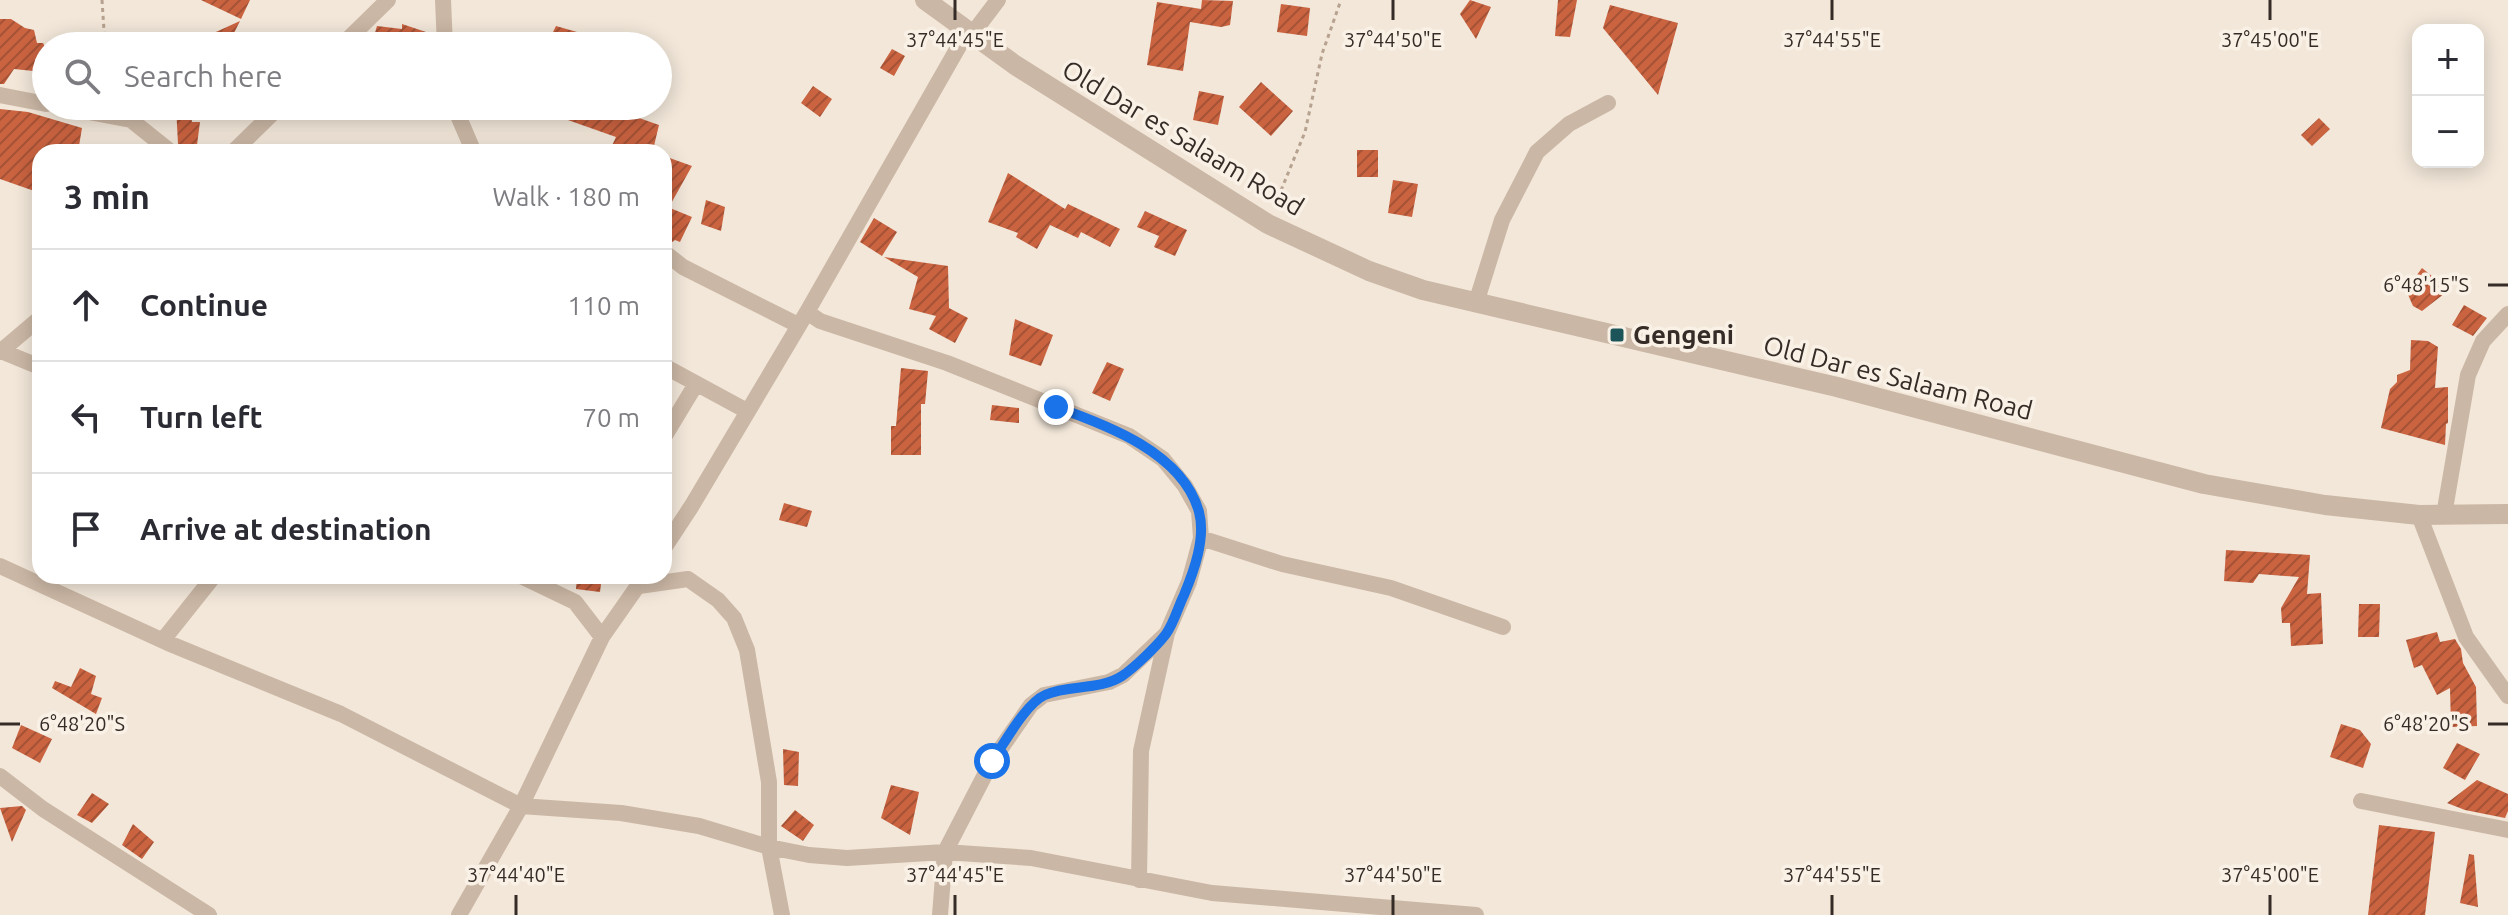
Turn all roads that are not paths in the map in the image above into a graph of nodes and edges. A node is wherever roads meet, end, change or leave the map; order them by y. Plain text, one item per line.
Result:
1 (388, 0) edge
2 (443, 0) edge
3 (925, 0) edge
4 (996, 1) edge
5 (355, 32) edge
6 (444, 32) edge
7 (970, 32) junction
8 (0, 95) edge
9 (32, 101) edge
10 (1608, 103) dead end
11 (131, 120) edge
12 (266, 120) edge
13 (460, 120) edge
14 (161, 144) edge
15 (241, 144) edge
16 (470, 144) edge
17 (672, 258) edge
18 (1476, 303) junction
19 (2508, 314) edge
20 (802, 319) junction
21 (32, 325) edge
22 (0, 352) edge
23 (32, 364) edge
24 (672, 370) edge
25 (696, 384) junction
26 (747, 411) junction
27 (672, 424) edge
28 (2508, 514) edge
29 (2419, 515) junction
30 (2444, 515) junction
31 (672, 535) edge
32 (1201, 538) junction
33 (0, 566) edge
34 (672, 580) edge
35 (32, 581) edge
36 (40, 584) edge
37 (208, 584) edge
38 (538, 584) edge
39 (640, 584) edge
40 (1503, 627) dead end
41 (1167, 633) junction
42 (602, 637) junction
43 (163, 640) junction
44 (2508, 696) edge
45 (0, 776) edge
46 (2361, 801) dead end
47 (521, 806) junction
48 (2508, 830) edge
49 (769, 847) junction
50 (945, 852) junction
51 (1139, 880) junction
52 (209, 915) edge
53 (459, 915) edge
54 (782, 915) edge
55 (940, 915) edge
56 (1476, 915) edge

1 - 5 street
2 - 6 street
3 - 7 street, Old Dar es Salaam Road
4 - 7 street
7 - 18 street, Old Dar es Salaam Road
7 - 20 street
8 - 9 street
10 - 18 street
11 - 14 street
12 - 15 street
13 - 16 street
17 - 20 street
18 - 29 street, Old Dar es Salaam Road
19 - 30 street
20 - 26 street
20 - 32 street
21 - 22 street
22 - 23 street
24 - 25 street
25 - 26 street
25 - 27 street
26 - 31 street
28 - 30 street, Old Dar es Salaam Road
29 - 30 street, Old Dar es Salaam Road
29 - 44 street
32 - 40 street
32 - 41 street
33 - 35 street
34 - 49 street
36 - 43 street
37 - 43 street
38 - 42 street
39 - 42 street
41 - 50 street
41 - 51 street
42 - 47 street
43 - 47 street
45 - 52 street
46 - 48 street
47 - 49 street
47 - 53 street
49 - 50 street
49 - 54 street
50 - 51 street
50 - 55 street
51 - 56 street

